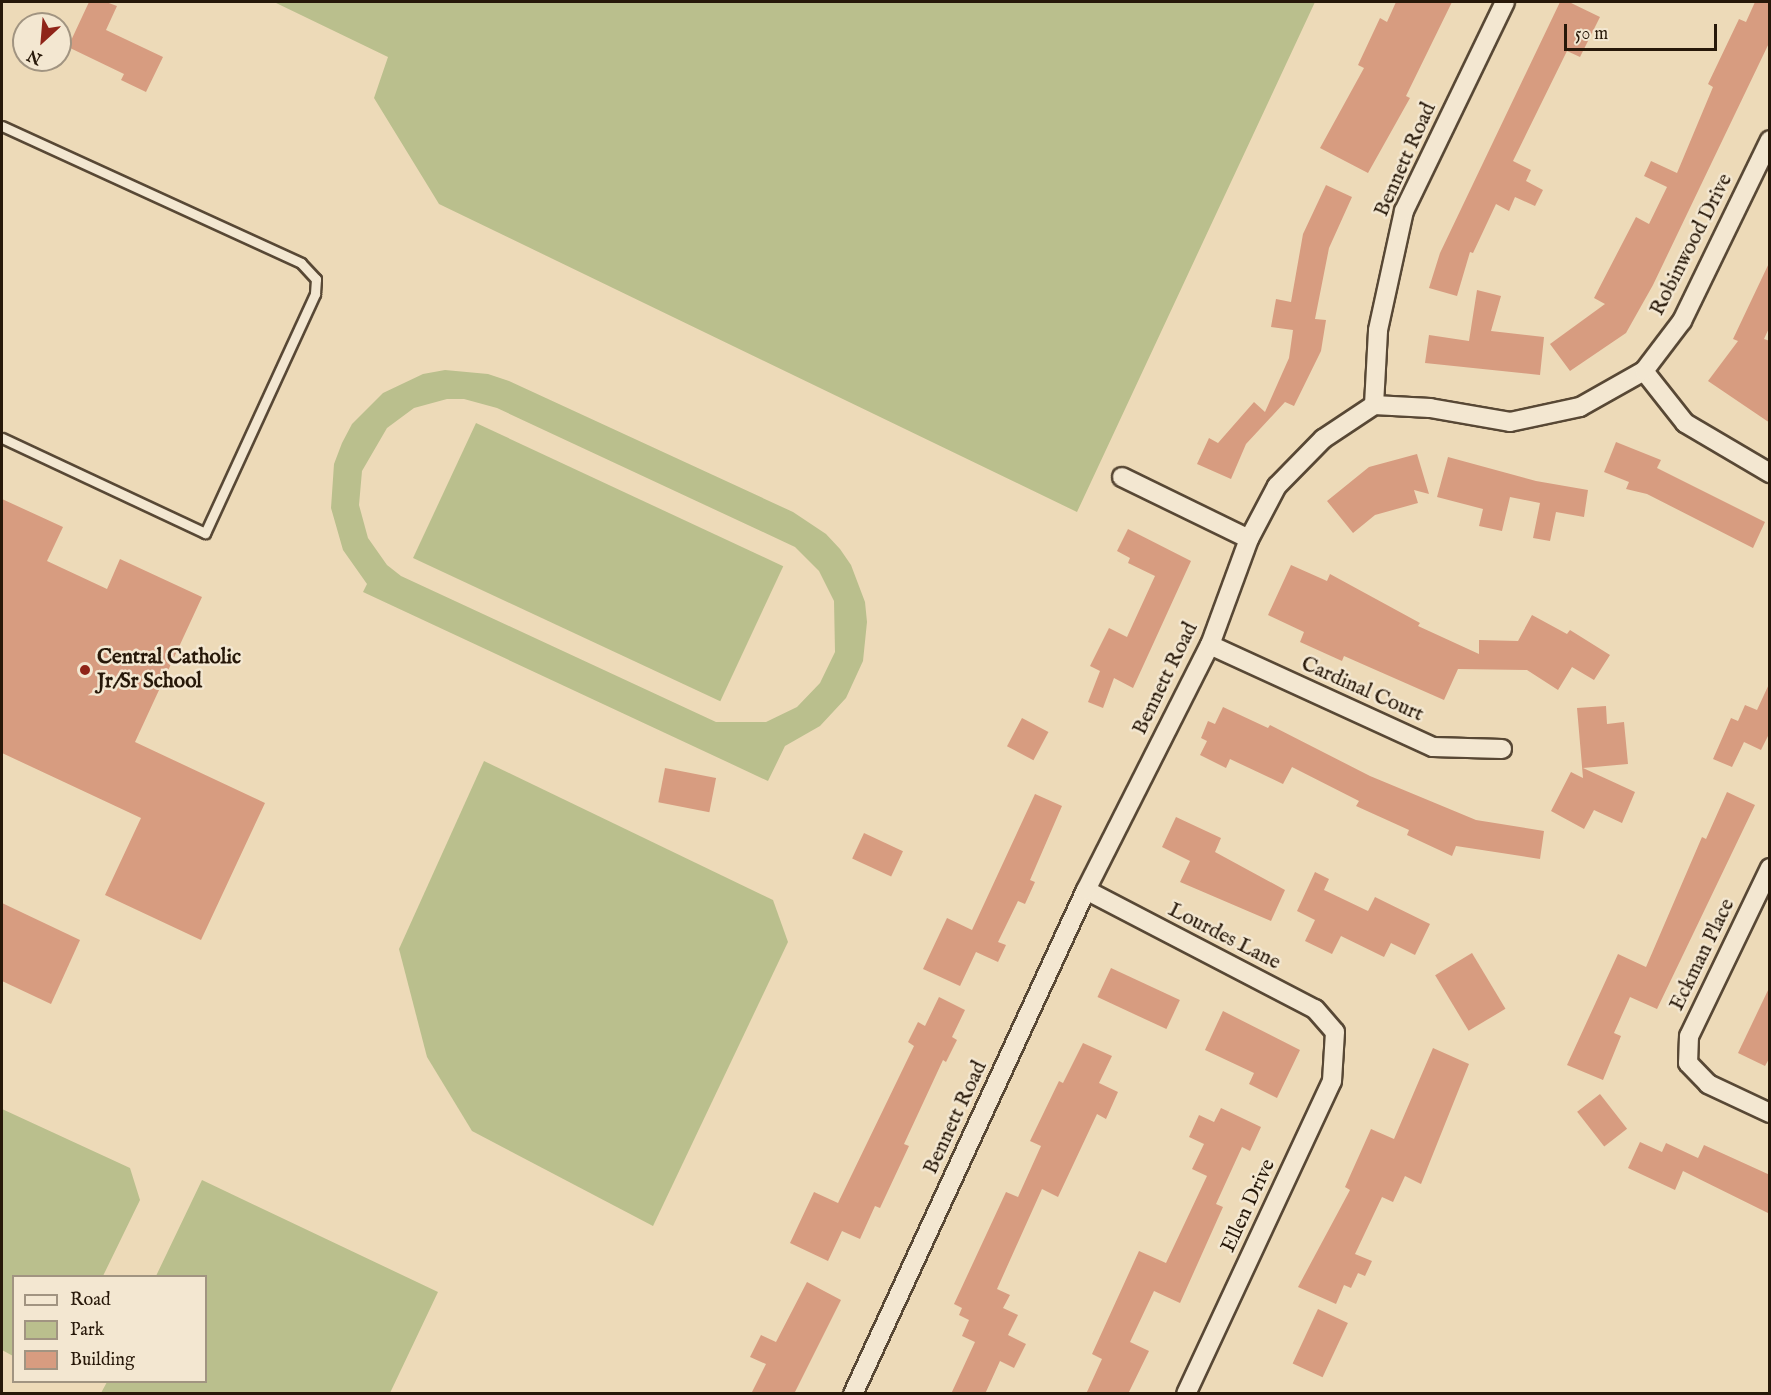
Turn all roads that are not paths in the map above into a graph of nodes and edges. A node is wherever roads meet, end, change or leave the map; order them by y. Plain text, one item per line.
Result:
1 (1505, 2) edge
2 (2, 126) edge
3 (1770, 140) edge
4 (1644, 371) junction
5 (1374, 405) junction
6 (2, 438) edge
7 (1770, 473) edge
8 (1122, 477) dead end
9 (1249, 539) junction
10 (1210, 645) junction
11 (1502, 749) dead end
12 (1770, 868) edge
13 (1086, 890) junction
14 (1335, 1032) joint
15 (1770, 1113) edge
16 (853, 1394) edge
17 (1186, 1394) edge

1 - 5 street, Bennett Road
2 - 6 lane
3 - 4 street, Robinwood Drive
4 - 5 street, Robinwood Drive
4 - 7 street
5 - 9 street, Bennett Road
8 - 9 street
9 - 10 street, Bennett Road
10 - 11 street, Cardinal Court
10 - 13 street, Bennett Road
12 - 15 street, Eckman Place
13 - 14 street, Lourdes Lane
13 - 16 street, Bennett Road
14 - 17 street, Ellen Drive

